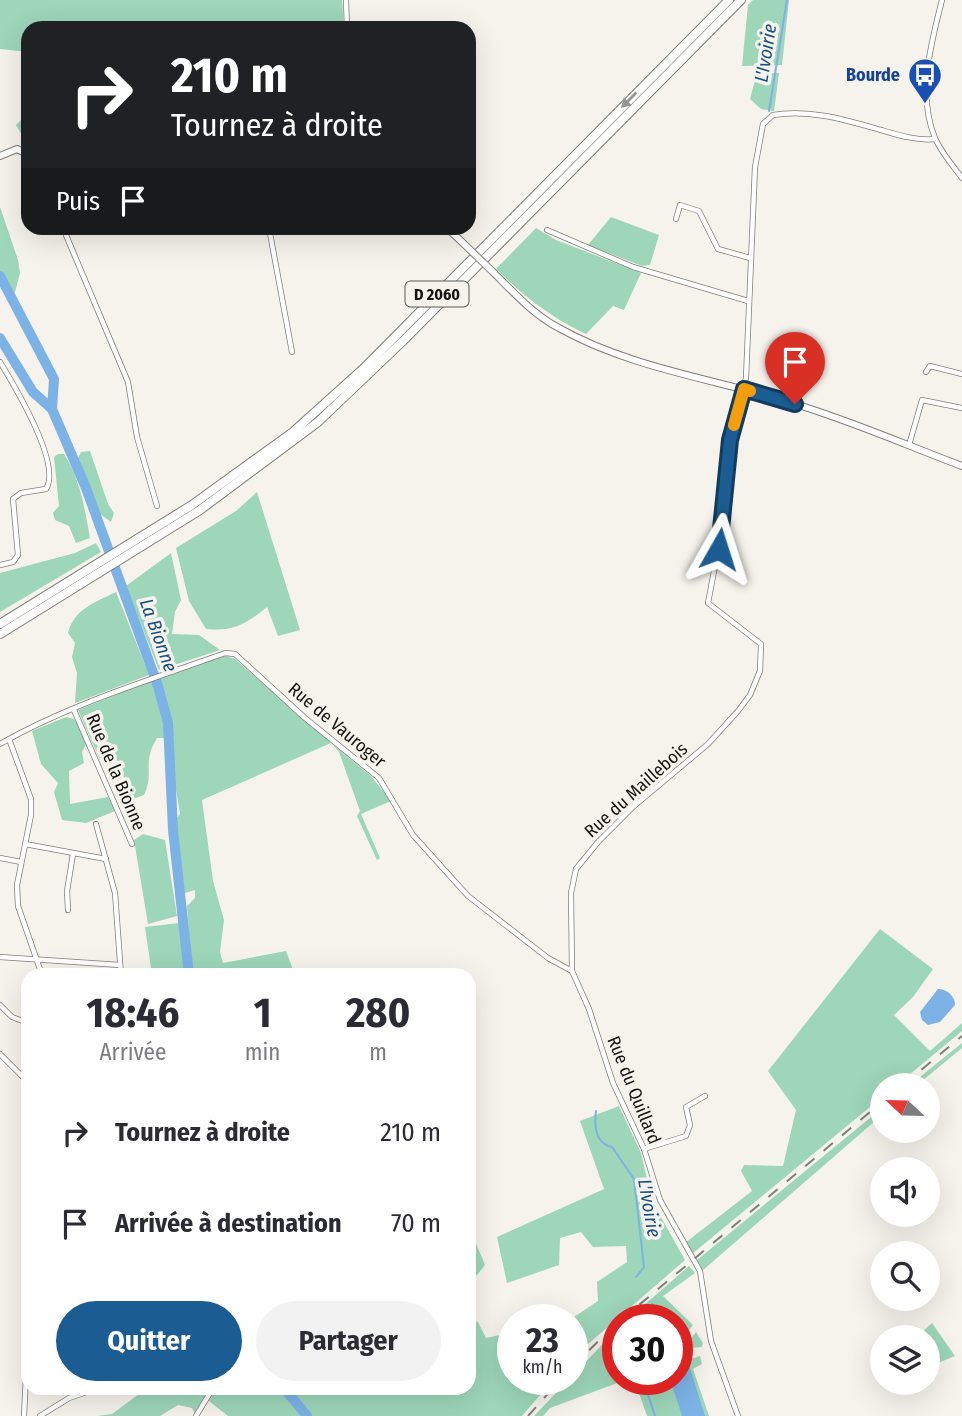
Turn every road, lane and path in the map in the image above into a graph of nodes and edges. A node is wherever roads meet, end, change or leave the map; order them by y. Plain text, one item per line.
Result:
1 (346, 0) edge
2 (729, 0) edge
3 (741, 0) edge
4 (942, 0) edge
5 (347, 21) edge
6 (935, 139) junction
7 (21, 153) edge
8 (0, 156) edge
9 (962, 178) edge
10 (676, 219) dead end
11 (547, 230) dead end
12 (66, 235) edge
13 (269, 235) edge
14 (454, 235) edge
15 (750, 258) junction
16 (748, 301) junction
17 (292, 352) dead end
18 (0, 362) edge
19 (926, 372) dead end
20 (962, 374) edge
21 (744, 389) junction
22 (962, 408) edge
23 (909, 446) junction
24 (962, 466) edge
25 (157, 506) dead end
26 (117, 556) junction
27 (0, 565) edge
28 (11, 622) junction
29 (0, 624) edge
30 (0, 634) edge
31 (74, 710) junction
32 (9, 739) junction
33 (0, 744) edge
34 (96, 824) dead end
35 (25, 844) junction
36 (132, 845) dead end
37 (73, 854) junction
38 (0, 858) edge
39 (106, 859) junction
40 (21, 862) junction
41 (68, 910) dead end
42 (0, 957) edge
43 (36, 958) junction
44 (120, 965) junction
45 (40, 968) edge
46 (120, 968) edge
47 (572, 971) junction
48 (0, 1005) edge
49 (21, 1020) edge
50 (0, 1054) edge
51 (21, 1075) edge
52 (705, 1096) dead end
53 (644, 1149) junction
54 (25, 1395) edge
55 (74, 1395) edge
56 (209, 1395) edge
57 (24, 1416) edge
58 (40, 1416) edge
59 (196, 1416) edge
60 (738, 1416) edge

1 - 5 street
2 -> 26 highway, D 2060
3 - 26 highway, D 2060
4 - 6 street
6 - 9 street
6 - 15 street
7 - 8 street
10 - 15 street
11 - 16 street
12 - 25 street
13 - 17 street
14 - 21 street, bridge
15 - 16 street
16 - 21 street
18 - 27 street
19 - 20 street
21 - 23 street
21 - 47 street, Rue du Maillebois
22 - 23 street
23 - 24 street
26 - 28 highway, D 2060
28 - 29 highway, D 2060
28 - 30 highway, D 2060
31 - 32 street
31 - 36 street, Rue de la Bionne
31 - 47 street, Rue de Vauroger
32 - 33 street
32 - 35 street
34 - 39 street
35 - 37 street
35 - 40 street
37 - 39 street
37 - 41 street
38 - 40 street
39 - 44 street
40 - 43 street
42 - 43 street
43 - 44 street
43 - 45 street
44 - 46 street
47 - 53 street, Rue du Quillard
48 - 49 street
50 - 51 street
52 - 53 street
53 - 60 street, Rue du Quillard
54 - 57 street
55 - 58 street
56 - 59 street

